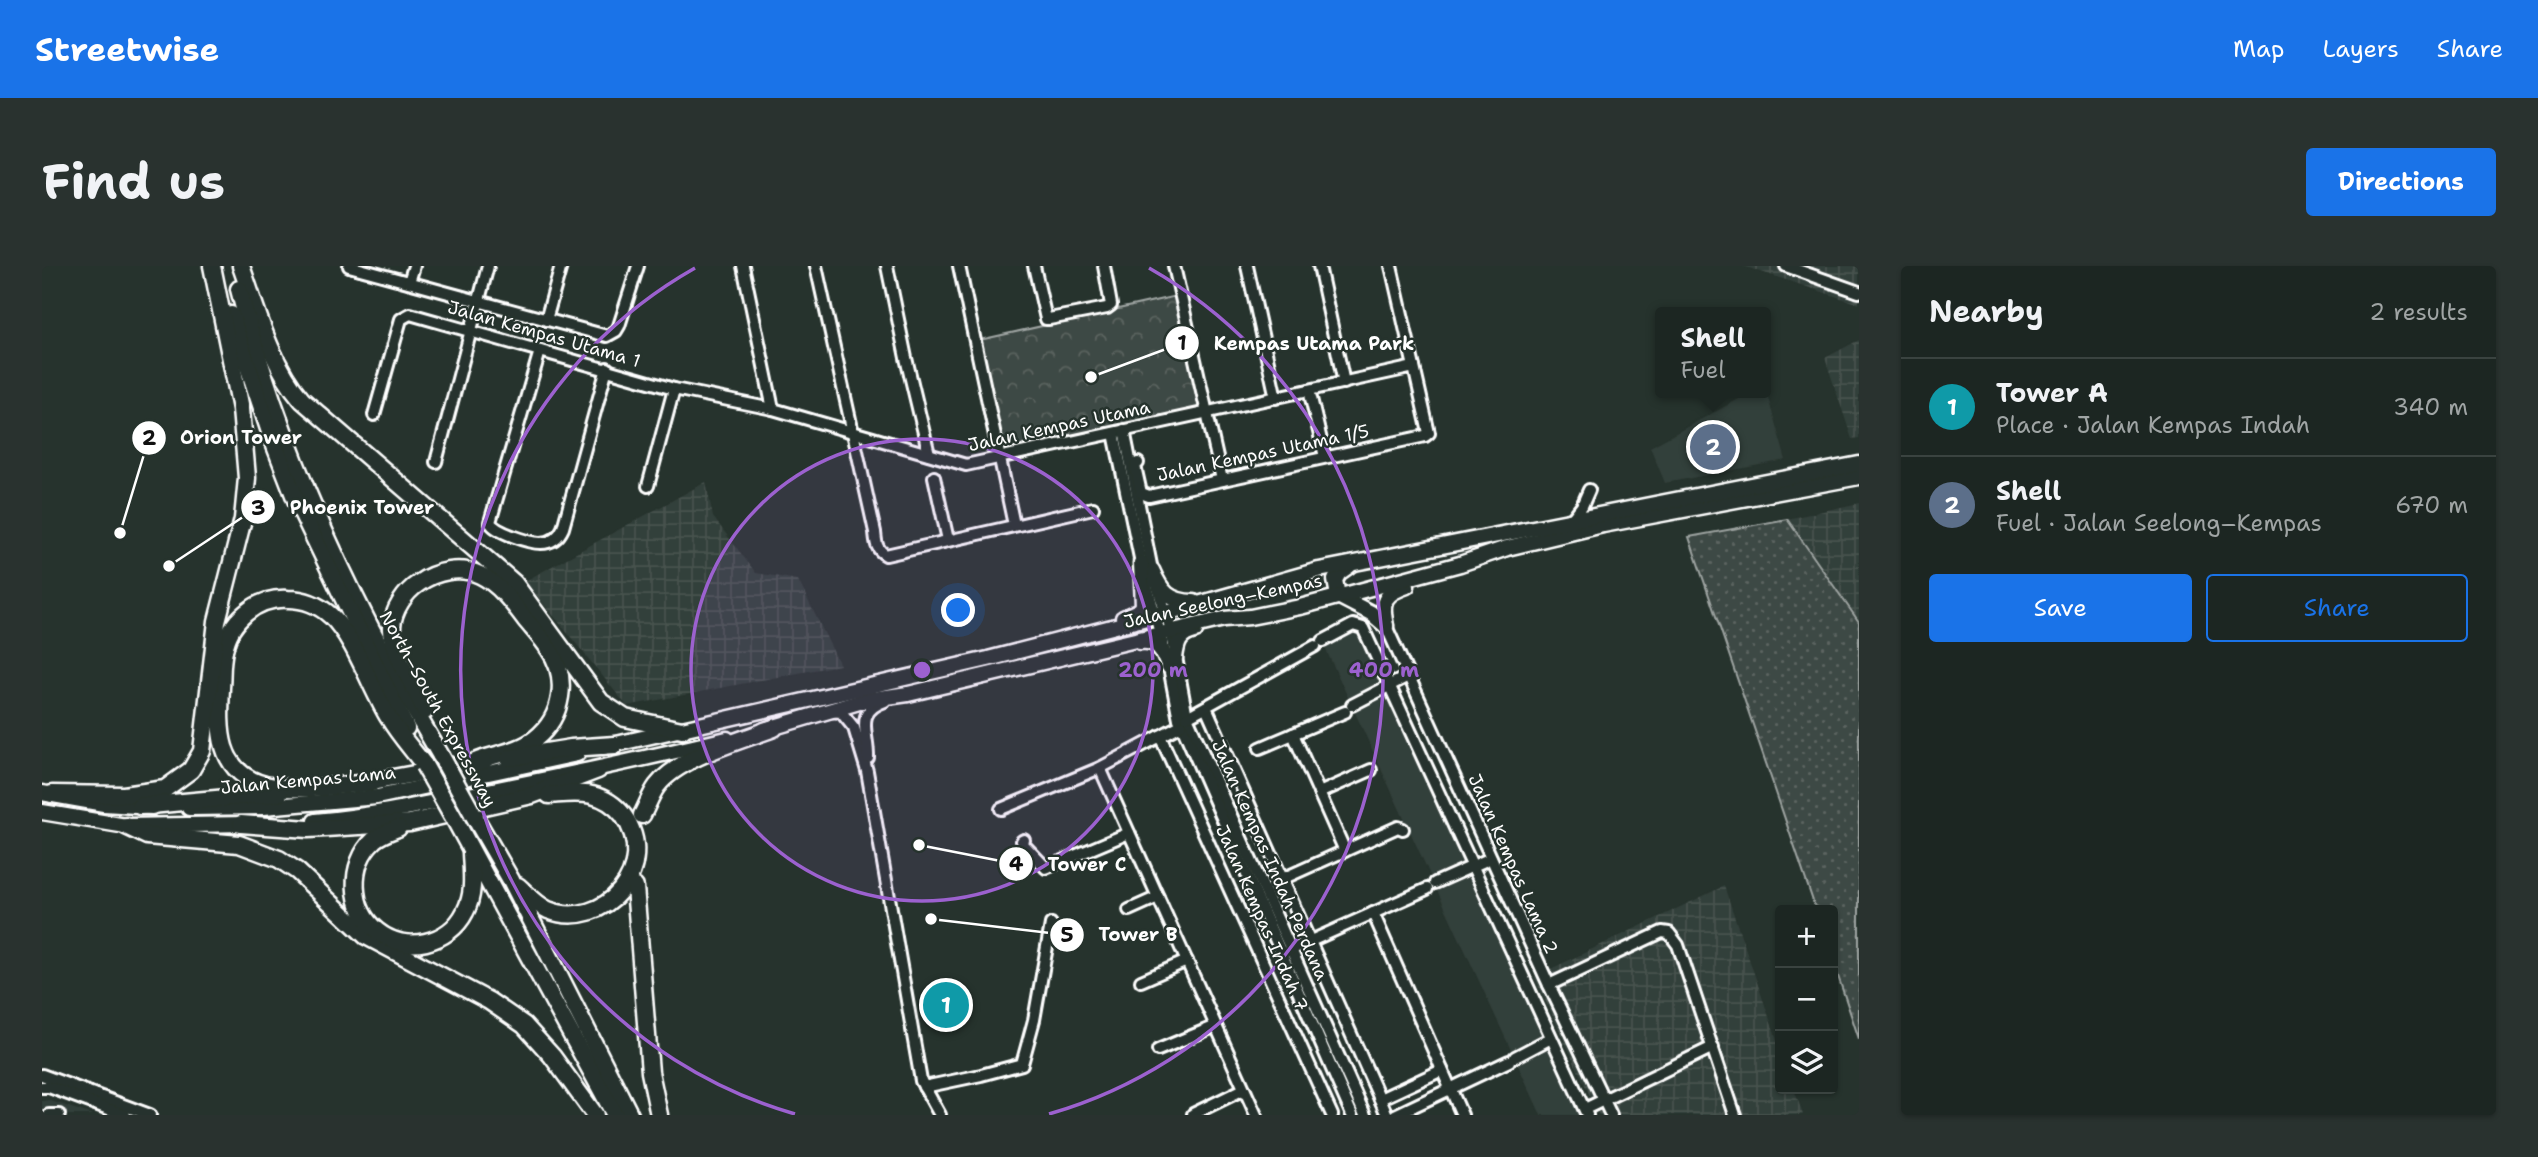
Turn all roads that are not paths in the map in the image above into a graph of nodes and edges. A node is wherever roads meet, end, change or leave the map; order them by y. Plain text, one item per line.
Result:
1 (212, 266) edge
2 (219, 266) edge
3 (234, 266) edge
4 (241, 266) edge
5 (349, 266) edge
6 (414, 266) edge
7 (488, 266) edge
8 (561, 266) edge
9 (638, 266) edge
10 (743, 266) edge
11 (816, 266) edge
12 (887, 266) edge
13 (959, 266) edge
14 (1034, 266) edge
15 (1104, 266) edge
16 (1174, 266) edge
17 (1247, 266) edge
18 (1319, 266) edge
19 (1391, 266) edge
20 (1786, 266) edge
21 (409, 282) junction
22 (1859, 292) edge
23 (478, 303) junction
24 (546, 320) junction
25 (471, 331) junction
26 (540, 351) junction
27 (607, 368) junction
28 (1414, 368) junction
29 (1344, 383) junction
30 (674, 389) junction
31 (1309, 390) junction
32 (1276, 398) junction
33 (773, 409) junction
34 (1207, 412) junction
35 (374, 415) dead end
36 (1119, 431) junction
37 (853, 432) junction
38 (929, 454) junction
39 (1325, 457) junction
40 (999, 458) junction
41 (436, 462) dead end
42 (1138, 463) dead end
43 (1859, 464) edge
44 (934, 477) dead end
45 (1859, 477) edge
46 (1222, 480) junction
47 (648, 486) dead end
48 (1589, 490) dead end
49 (1093, 508) dead end
50 (1572, 519) junction
51 (1014, 526) junction
52 (948, 540) junction
53 (1353, 564) junction
54 (1460, 564) junction
55 (1147, 566) junction
56 (1338, 596) junction
57 (1213, 600) junction
58 (1161, 614) junction
59 (1250, 617) junction
60 (1386, 626) junction
61 (1166, 631) junction
62 (1085, 653) junction
63 (988, 659) junction
64 (1172, 663) junction
65 (1408, 676) junction
66 (1389, 686) junction
67 (908, 694) junction
68 (1206, 707) junction
69 (821, 712) junction
70 (1184, 721) junction
71 (774, 728) junction
72 (682, 730) junction
73 (1293, 734) junction
74 (1160, 736) junction
75 (614, 745) junction
76 (1260, 748) dead end
77 (441, 756) junction
78 (475, 762) junction
79 (424, 765) junction
80 (1100, 768) junction
81 (598, 770) junction
82 (1371, 770) dead end
83 (867, 771) junction
84 (372, 783) junction
85 (1319, 793) junction
86 (47, 794) edge
87 (532, 795) junction
88 (140, 806) junction
89 (1001, 809) dead end
90 (42, 812) edge
91 (642, 815) dead end
92 (410, 823) junction
93 (242, 824) junction
94 (126, 826) junction
95 (1403, 829) dead end
96 (1129, 833) junction
97 (1024, 840) dead end
98 (471, 851) junction
99 (1345, 851) junction
100 (1491, 858) junction
101 (1472, 866) junction
102 (1282, 879) junction
103 (511, 880) junction
104 (635, 887) dead end
105 (1158, 897) junction
106 (1129, 910) dead end
107 (1373, 913) junction
108 (1051, 924) dead end
109 (1310, 942) junction
110 (1286, 952) junction
111 (1187, 961) junction
112 (1141, 981) dead end
113 (1549, 985) junction
114 (1216, 1026) junction
115 (1551, 1038) junction
116 (1713, 1047) junction
117 (1158, 1050) dead end
118 (1442, 1070) junction
119 (42, 1075) edge
120 (42, 1087) edge
121 (924, 1087) junction
122 (1244, 1089) junction
123 (1450, 1089) junction
124 (1380, 1099) junction
125 (1604, 1100) junction
126 (1586, 1112) edge
127 (1193, 1114) edge
128 (49, 1115) edge
129 (59, 1115) edge
130 (125, 1115) edge
131 (150, 1115) edge
132 (595, 1115) edge
133 (615, 1115) edge
134 (630, 1115) edge
135 (659, 1115) edge
136 (940, 1115) edge
137 (1256, 1115) edge
138 (1332, 1115) edge
139 (1352, 1115) edge
140 (1365, 1115) edge
141 (1387, 1115) edge
142 (1395, 1115) edge
143 (1462, 1115) edge
144 (1611, 1115) edge
145 (1735, 1115) edge

1 - 86 highway
2 - 79 highway, North–South Expressway
3 - 77 highway, North–South Expressway
4 - 72 highway
5 - 21 street
6 - 21 street
7 - 23 street
8 - 24 street
9 - 24 street
10 - 33 street
11 - 37 street
12 - 38 street
13 - 40 street
14 - 15 street
16 - 34 street
17 - 32 street
18 - 29 street
19 - 28 street
20 - 22 street
21 - 23 street
23 - 24 street
23 - 25 street
25 - 26 street, Jalan Kempas Utama 1
25 - 35 street, Jalan Kempas Utama 1
25 - 41 street
26 - 27 street, Jalan Kempas Utama 1
26 - 27 street
27 - 30 street, Jalan Kempas Utama 1
28 - 29 street, Jalan Kempas Utama
28 - 39 street, Jalan Kempas Utama 1/5
29 - 31 street, Jalan Kempas Utama
30 - 33 street, Jalan Kempas Utama
30 - 47 street
31 - 32 street, Jalan Kempas Utama
31 - 39 street
32 - 34 street, Jalan Kempas Utama
33 - 37 street, Jalan Kempas Utama
34 - 36 street, Jalan Kempas Utama
34 - 46 street
36 - 40 street, Jalan Kempas Utama
36 - 55 street
36 - 55 street
37 - 38 street, Jalan Kempas Utama
37 - 52 street
38 - 40 street, Jalan Kempas Utama
39 - 46 street, Jalan Kempas Utama 1/5
40 - 51 street
42 - 46 street, Jalan Kempas Utama 1/5
43 - 50 main road, Jalan Seelong–Kempas
44 - 52 street
45 - 54 main road, Jalan Seelong–Kempas
48 - 50 street
49 - 51 street
50 - 53 main road, Jalan Seelong–Kempas
51 - 52 street
53 - 56 main road
53 - 57 main road, Jalan Seelong–Kempas
54 - 56 main road, Jalan Seelong–Kempas
54 - 60 main road
55 - 57 main road
55 - 58 street, Jalan Kempas Indah Perdana
55 - 63 main road
56 - 59 main road, Jalan Seelong–Kempas
56 - 60 main road
57 - 58 main road, Jalan Seelong–Kempas
58 - 61 street, Jalan Kempas Indah Perdana
58 - 63 main road, Jalan Seelong–Kempas
59 - 61 main road, Jalan Seelong–Kempas
59 - 64 main road
60 - 65 street, Jalan Kempas Lama 2
61 - 62 main road, Jalan Seelong–Kempas
61 - 64 street, Jalan Kempas Indah Perdana
62 - 64 main road
62 - 67 main road, Jalan Seelong–Kempas
63 - 72 main road, Jalan Seelong–Kempas
64 - 70 street, Jalan Kempas Indah Perdana
65 - 66 street
65 - 100 street, Jalan Kempas Lama 2
66 - 68 street
66 - 73 street
66 - 101 street
67 - 69 main road, Jalan Seelong–Kempas
67 - 83 street
68 - 70 street
68 - 102 street
69 - 71 main road, Jalan Seelong–Kempas
69 - 83 street
70 - 74 street
70 - 110 street, Jalan Kempas Indah Perdana
71 - 81 main road, Jalan Seelong–Kempas
71 - 91 highway
72 - 75 main road, Jalan Seelong–Kempas
73 - 76 street
73 - 85 street
74 - 80 street
74 - 138 street, Jalan Kempas Indah 7
75 - 78 highway
75 - 88 main road, Jalan Kempas Lama
77 - 78 highway
77 - 103 highway, North–South Expressway, bridge
78 - 84 highway
79 - 84 highway
79 - 98 highway, North–South Expressway, bridge
80 - 89 street
80 - 96 street
81 - 87 highway
81 - 93 main road
82 - 85 street
83 - 121 street
84 - 88 highway
85 - 99 street
86 - 88 main road, Jalan Kempas Lama
87 - 92 highway
87 - 103 highway
90 - 94 main road
92 - 93 highway
92 - 98 highway
93 - 94 main road
94 - 132 highway
95 - 99 street
96 - 97 street
96 - 105 street
98 - 133 highway, North–South Expressway
99 - 102 street
100 - 101 street
100 - 113 street, Jalan Kempas Lama 2
101 - 107 street
101 - 115 street
102 - 109 street
103 - 134 highway, North–South Expressway
104 - 135 highway
105 - 106 street
105 - 111 street
107 - 109 street
107 - 118 street
108 - 121 street
109 - 110 street
109 - 124 street
110 - 139 street, Jalan Kempas Indah Perdana
110 - 140 street, Jalan Kempas Indah Perdana
111 - 112 street
111 - 114 street
113 - 116 street
113 - 125 street, Jalan Kempas Lama 2
114 - 117 street
114 - 122 street
115 - 123 street
115 - 126 street
116 - 125 street
116 - 145 street
118 - 123 street
118 - 124 street
119 - 131 street
120 - 130 street
121 - 136 street
122 - 127 street
122 - 137 street
123 - 142 street
123 - 143 street
124 - 141 street
125 - 126 street
125 - 144 street, Jalan Kempas Lama 2
128 - 129 street

